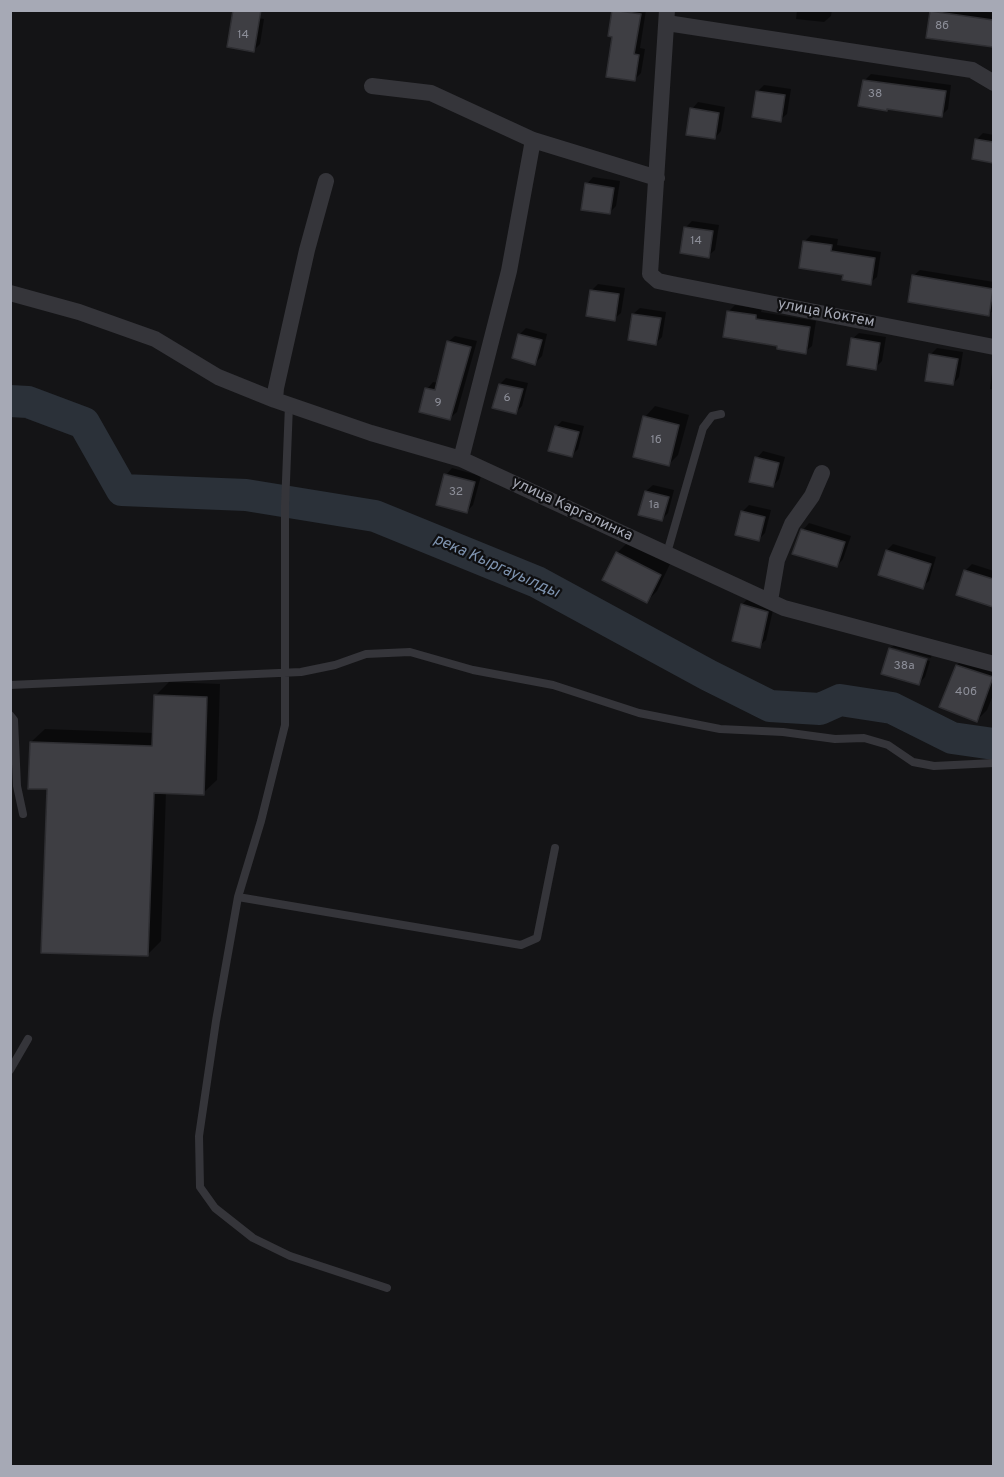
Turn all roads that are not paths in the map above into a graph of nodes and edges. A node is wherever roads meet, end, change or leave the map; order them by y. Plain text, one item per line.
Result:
1 (667, 17) edge
2 (993, 83) edge
3 (372, 86) dead end
4 (533, 140) junction
5 (657, 178) junction
6 (326, 181) dead end
7 (10, 293) edge
8 (993, 347) edge
9 (282, 402) junction
10 (722, 414) dead end
11 (461, 459) junction
12 (822, 474) dead end
13 (667, 553) junction
14 (770, 601) junction
15 (993, 664) edge
16 (286, 673) junction
17 (10, 685) edge
18 (10, 715) edge
19 (993, 763) edge
20 (23, 814) dead end
21 (555, 848) dead end
22 (238, 897) junction
23 (28, 1039) dead end
24 (10, 1070) edge
25 (387, 1288) dead end

1 - 2 street
1 - 5 street
3 - 4 street
4 - 5 street
4 - 11 street
5 - 8 street, улица Коктем
6 - 9 street
7 - 9 street, улица Каргалинка
9 - 11 street, улица Каргалинка
9 - 16 lane
10 - 13 lane
11 - 13 street, улица Каргалинка
12 - 14 street
13 - 14 street, улица Каргалинка
14 - 15 street, улица Каргалинка
16 - 17 lane
16 - 19 lane
16 - 22 lane
18 - 20 lane
21 - 22 lane
22 - 25 lane
23 - 24 lane

